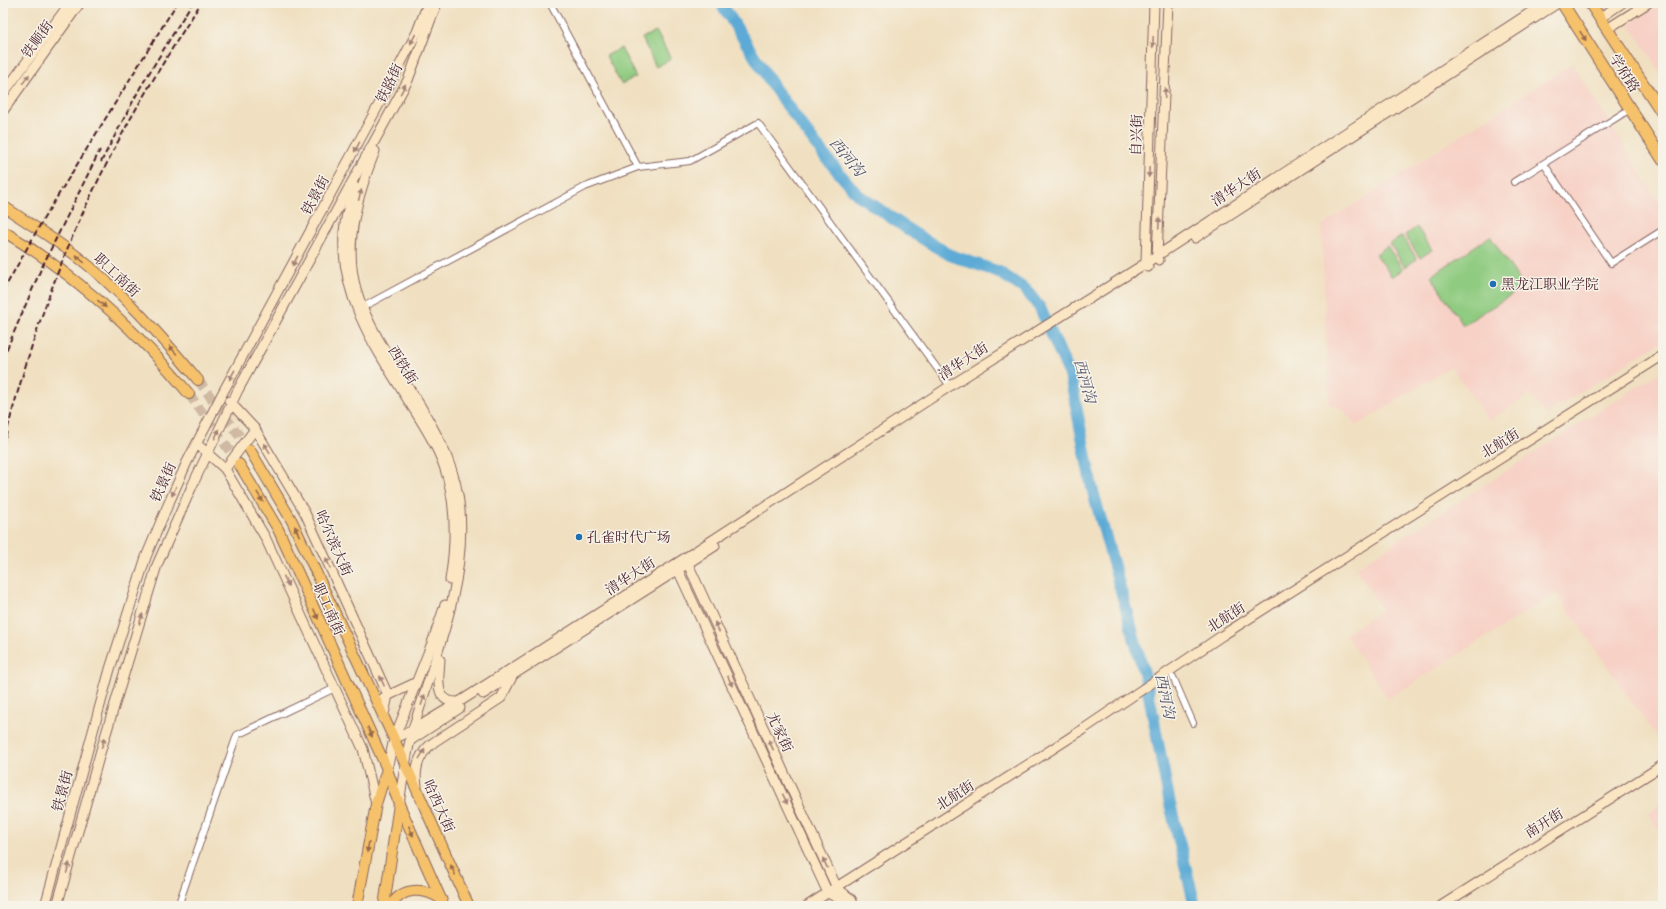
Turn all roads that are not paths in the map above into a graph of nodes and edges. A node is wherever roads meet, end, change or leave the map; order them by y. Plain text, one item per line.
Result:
1 (70, 3) edge
2 (80, 3) edge
3 (428, 3) edge
4 (437, 3) edge
5 (550, 3) edge
6 (1154, 3) edge
7 (1168, 3) edge
8 (1545, 3) edge
9 (1558, 3) edge
10 (1562, 3) edge
11 (1590, 3) edge
12 (1622, 3) edge
13 (1648, 3) edge
14 (1600, 18) junction
15 (1607, 29) junction
16 (3, 94) edge
17 (382, 100) junction
18 (1630, 109) junction
19 (3, 111) edge
20 (390, 114) junction
21 (1663, 114) edge
22 (1663, 160) edge
23 (1544, 164) junction
24 (638, 167) junction
25 (357, 172) junction
26 (1514, 182) dead end
27 (3, 206) edge
28 (1663, 230) edge
29 (3, 231) edge
30 (1159, 258) junction
31 (1147, 266) junction
32 (363, 307) junction
33 (1663, 355) edge
34 (995, 361) junction
35 (198, 380) tunnel mouth
36 (950, 386) junction
37 (188, 394) tunnel mouth
38 (222, 394) junction
39 (232, 404) junction
40 (255, 429) junction
41 (197, 444) junction
42 (250, 450) tunnel mouth
43 (208, 454) junction
44 (239, 464) tunnel mouth
45 (225, 469) junction
46 (688, 564) junction
47 (678, 570) junction
48 (438, 643) junction
49 (514, 674) junction
50 (1173, 677) dead end
51 (415, 684) junction
52 (335, 688) junction
53 (388, 695) junction
54 (376, 701) junction
55 (459, 702) junction
56 (383, 719) junction
57 (1193, 723) dead end
58 (413, 730) junction
59 (394, 739) junction
60 (411, 740) junction
61 (405, 764) junction
62 (1663, 764) edge
63 (387, 769) junction
64 (417, 792) junction
65 (376, 804) junction
66 (399, 804) junction
67 (832, 890) junction
68 (443, 902) edge
69 (45, 906) edge
70 (57, 906) edge
71 (178, 906) edge
72 (357, 906) edge
73 (384, 906) edge
74 (391, 906) edge
75 (469, 906) edge
76 (808, 906) edge
77 (849, 906) edge
78 (854, 906) edge
79 (1441, 906) edge

1 - 16 main road, 铁顺街
19 -> 2 main road, 铁顺街
3 -> 17 main road, 铁路街
20 -> 4 main road, 铁路街
5 - 24 street
6 -> 31 main road, 自兴街
30 -> 7 main road, 自兴街
8 - 30 main road, 清华大街
9 - 30 main road, 清华大街
10 -> 18 highway, 学府路
11 - 14 highway, 学府路
12 - 14 main road
13 - 15 main road
14 - 15 highway, 学府路
15 - 21 highway, 学府路
17 - 25 main road, 西铁街
17 -> 38 main road, 铁景街
18 - 22 highway, 学府路
18 - 23 street
20 - 25 main road, 铁路街
32 -> 20 main road, 西铁街
23 - 26 street
23 - 28 street
24 - 32 street
24 - 36 street
25 - 39 main road, 铁景街
25 - 48 main road, 西铁街
35 -> 27 main road, 职工南街
29 -> 37 main road
30 - 31 main road, 清华大街
31 - 34 main road, 清华大街
32 - 48 main road, 西铁街
33 - 67 main road, 北航街
34 - 36 main road, 清华大街
34 - 46 main road, 清华大街
36 - 55 main road, 清华大街
38 - 39 main road, 哈尔滨大街
38 - 41 main road, 铁景街
39 - 40 main road, 哈尔滨大街
43 -> 39 main road, 铁景街
40 - 45 main road
53 -> 40 main road, 哈尔滨大街
41 - 43 main road
41 -> 69 main road, 铁景街
54 -> 42 main road, 职工南街
43 - 45 main road
70 -> 43 main road, 铁景街
44 -> 63 main road, 职工南街
45 -> 52 main road
46 - 47 main road, 清华大街
67 -> 46 main road, 尤家街
47 - 49 main road, 清华大街
47 -> 67 main road, 尤家街
48 - 51 main road
48 - 55 main road
58 -> 48 main road
49 - 60 main road, 清华大街
64 -> 49 main road
50 - 57 street
51 - 53 main road
51 - 59 main road
52 - 65 main road
52 - 71 street
53 - 54 main road
53 - 56 main road
54 - 56 main road, 职工南街
55 - 58 main road, 清华大街
56 - 59 main road, 哈西大街
58 - 59 main road, 清华大街
58 - 60 main road
59 - 61 main road, 哈西大街
59 - 63 main road
60 - 61 main road
61 - 64 main road, 哈西大街
61 - 66 main road
62 - 79 main road, 南开街
63 - 65 main road
63 - 66 main road
75 -> 64 main road, 哈西大街
65 -> 72 main road
66 -> 68 main road
66 - 73 main road
67 - 76 main road, 北航街
67 - 77 main road
67 - 78 main road, 尤家街
68 - 74 main road

